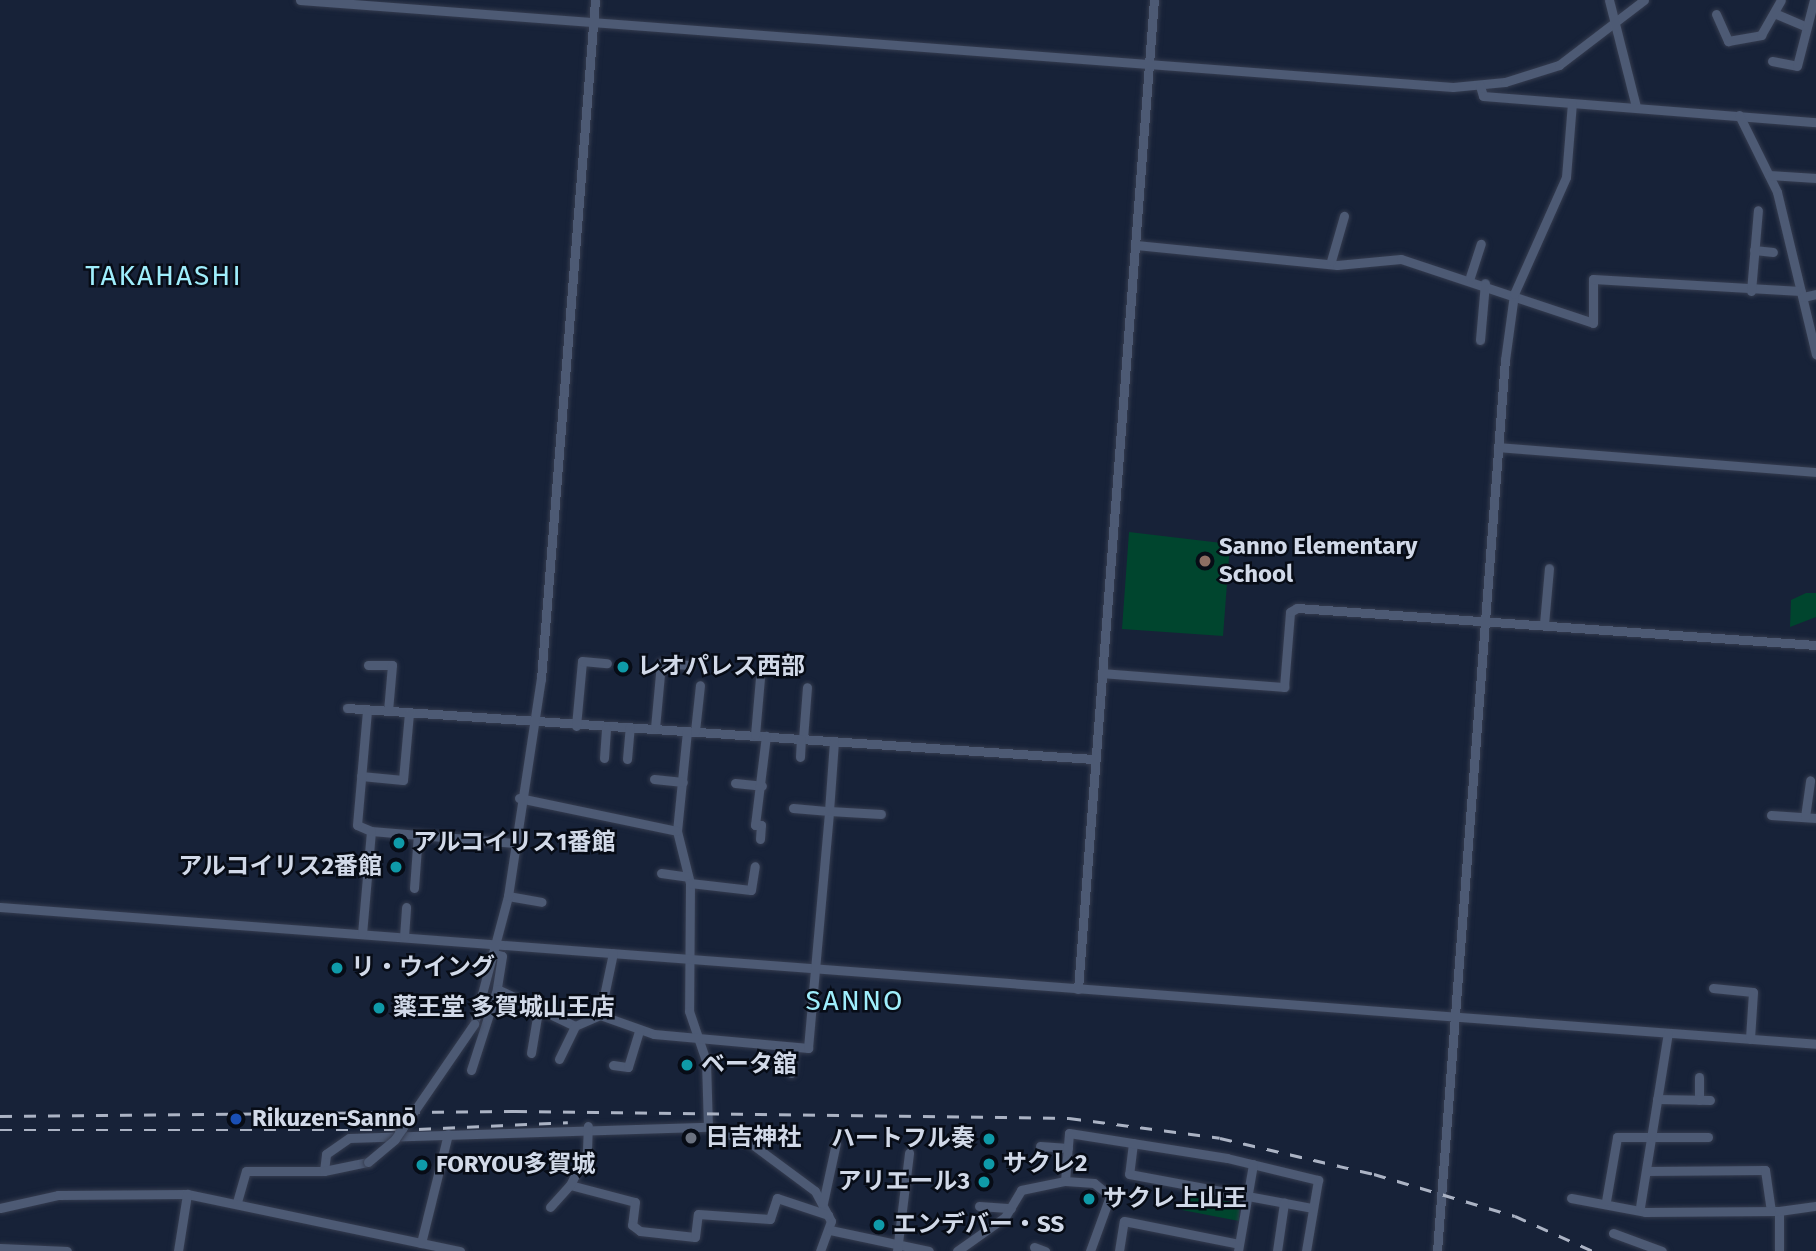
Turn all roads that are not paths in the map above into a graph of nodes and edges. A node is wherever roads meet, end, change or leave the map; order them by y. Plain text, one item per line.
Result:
1 (300, 0) edge
2 (595, 0) edge
3 (1154, 0) edge
4 (1609, 0) edge
5 (1644, 0) edge
6 (1814, 0) edge
7 (1777, 1) edge
8 (1716, 13) dead end
9 (1774, 13) junction
10 (593, 23) junction
11 (1804, 26) junction
12 (1615, 27) junction
13 (1772, 61) dead end
14 (1149, 64) junction
15 (1480, 86) junction
16 (1572, 103) junction
17 (1636, 107) junction
18 (1739, 115) junction
19 (1816, 122) edge
20 (1769, 175) junction
21 (1816, 178) edge
22 (1758, 209) dead end
23 (1344, 216) dead end
24 (1481, 244) dead end
25 (1136, 245) junction
26 (1755, 250) junction
27 (1773, 252) dead end
28 (1331, 261) junction
29 (1470, 277) junction
30 (1485, 283) junction
31 (1751, 291) junction
32 (1514, 294) junction
33 (1802, 294) junction
34 (1816, 294) edge
35 (1480, 340) dead end
36 (1816, 354) edge
37 (1498, 447) junction
38 (1816, 472) edge
39 (1549, 568) dead end
40 (1485, 620) junction
41 (1544, 624) junction
42 (1816, 645) edge
43 (607, 663) dead end
44 (368, 665) dead end
45 (689, 665) dead end
46 (1102, 673) junction
47 (760, 678) dead end
48 (700, 685) dead end
49 (807, 687) dead end
50 (347, 708) dead end
51 (367, 710) junction
52 (388, 711) junction
53 (409, 713) junction
54 (532, 723) junction
55 (576, 726) junction
56 (630, 727) junction
57 (606, 728) junction
58 (655, 729) junction
59 (691, 731) junction
60 (755, 735) junction
61 (766, 736) junction
62 (802, 739) junction
63 (834, 741) junction
64 (800, 757) dead end
65 (604, 758) dead end
66 (627, 759) dead end
67 (1094, 759) junction
68 (361, 776) junction
69 (653, 779) dead end
70 (1810, 780) dead end
71 (682, 782) junction
72 (736, 783) dead end
73 (762, 786) junction
74 (519, 798) junction
75 (793, 808) dead end
76 (829, 811) junction
77 (881, 814) dead end
78 (1771, 814) dead end
79 (1805, 817) junction
80 (1816, 818) edge
81 (370, 831) junction
82 (677, 831) junction
83 (418, 834) junction
84 (760, 839) dead end
85 (514, 843) junction
86 (755, 866) dead end
87 (662, 873) dead end
88 (689, 880) junction
89 (414, 888) dead end
90 (508, 896) junction
91 (541, 902) dead end
92 (0, 907) edge
93 (406, 907) dead end
94 (362, 934) junction
95 (404, 937) junction
96 (497, 949) junction
97 (613, 953) junction
98 (691, 959) junction
99 (817, 969) junction
100 (1713, 988) dead end
101 (497, 989) junction
102 (1078, 989) junction
103 (538, 1011) junction
104 (600, 1015) junction
105 (1456, 1017) junction
106 (575, 1026) junction
107 (639, 1030) junction
108 (1668, 1033) junction
109 (698, 1037) junction
110 (1750, 1040) junction
111 (1816, 1044) edge
112 (793, 1048) junction
113 (531, 1053) dead end
114 (559, 1059) dead end
115 (613, 1065) dead end
116 (471, 1070) dead end
117 (790, 1073) dead end
118 (1699, 1077) dead end
119 (1657, 1099) junction
120 (1699, 1100) junction
121 (1710, 1100) dead end
122 (588, 1126) junction
123 (708, 1127) junction
124 (448, 1134) junction
125 (1652, 1136) junction
126 (1708, 1136) dead end
127 (836, 1143) dead end
128 (1133, 1143) junction
129 (1040, 1146) dead end
130 (1068, 1148) junction
131 (909, 1153) dead end
132 (1253, 1164) junction
133 (324, 1171) junction
134 (1646, 1171) junction
135 (1065, 1181) junction
136 (570, 1185) junction
137 (187, 1194) junction
138 (1247, 1197) junction
139 (1571, 1198) dead end
140 (1606, 1200) junction
141 (237, 1202) junction
142 (823, 1203) junction
143 (1284, 1203) junction
144 (979, 1206) dead end
145 (1816, 1206) edge
146 (550, 1207) dead end
147 (0, 1208) edge
148 (1012, 1208) junction
149 (1312, 1208) junction
150 (1640, 1208) junction
151 (1775, 1211) junction
152 (828, 1215) junction
153 (830, 1230) junction
154 (1613, 1233) dead end
155 (421, 1243) junction
156 (898, 1247) edge
157 (1034, 1247) dead end
158 (0, 1248) edge
159 (1239, 1248) edge
160 (67, 1251) edge
161 (178, 1251) edge
162 (460, 1251) edge
163 (820, 1251) edge
164 (929, 1251) edge
165 (957, 1251) edge
166 (1045, 1251) edge
167 (1090, 1251) edge
168 (1119, 1251) edge
169 (1277, 1251) edge
170 (1306, 1251) edge
171 (1437, 1251) edge
172 (1662, 1251) edge
173 (1779, 1251) edge

1 - 10 street
2 - 10 street
3 - 14 street
4 - 12 street
5 - 12 street
6 - 11 street
7 - 9 street
8 - 9 street
9 - 11 street
10 - 14 street
10 - 54 street
11 - 13 street
12 - 15 street
12 - 17 street
14 - 15 street
14 - 25 street
15 - 16 street
16 - 17 street
16 - 32 street
17 - 18 street
18 - 19 street
18 - 20 street
20 - 21 street
20 - 33 street
22 - 26 street
23 - 28 street
24 - 29 street
25 - 28 street
25 - 46 street
26 - 27 street
26 - 31 street
28 - 29 street
29 - 30 street
30 - 32 street
30 - 35 street
31 - 32 street
31 - 33 street
32 - 37 street
33 - 34 street
33 - 36 street
37 - 38 street
37 - 40 street
39 - 41 street
40 - 41 street
40 - 46 street
40 - 105 street
41 - 42 street
43 - 55 street
44 - 52 street
45 - 58 street
46 - 67 street
47 - 60 street
48 - 59 street
49 - 62 street
50 - 51 street
51 - 52 street
51 - 68 street
52 - 53 street
53 - 54 street
53 - 68 street
54 - 55 street
54 - 74 street
55 - 57 street
56 - 57 street
56 - 58 street
56 - 66 street
57 - 65 street
58 - 59 street
59 - 60 street
59 - 71 street
60 - 61 street
61 - 62 street
61 - 73 street
62 - 63 street
62 - 64 street
63 - 67 street
63 - 76 street
67 - 102 street
68 - 81 street
69 - 71 street
70 - 79 street
71 - 82 street
72 - 73 street
73 - 84 street
74 - 82 street
74 - 85 street
75 - 76 street
76 - 77 street
76 - 99 street
78 - 79 street
79 - 80 street
81 - 83 street
81 - 94 street
82 - 88 street
83 - 85 street
83 - 89 street
85 - 90 street
86 - 88 street
87 - 88 street
88 - 98 street
90 - 91 street
90 - 96 street
92 - 94 street
93 - 95 street
94 - 95 street
95 - 96 street
96 - 97 street
96 - 101 street
96 - 133 street, bridge
97 - 98 street
97 - 104 street
98 - 99 street
98 - 109 street
99 - 102 street
99 - 112 street
100 - 110 street
101 - 103 street
101 - 116 street
102 - 105 street
103 - 106 street
103 - 113 street
104 - 106 street
104 - 107 street
105 - 108 street
105 - 171 street
106 - 114 street
107 - 109 street
107 - 115 street
108 - 110 street
108 - 119 street
109 - 112 street
109 - 123 street
110 - 111 street
112 - 117 street
118 - 120 street
119 - 120 street
119 - 125 street
120 - 121 street
122 - 123 street
122 - 124 street
122 - 136 street
123 - 142 street
124 - 133 street
124 - 155 street
125 - 126 street
125 - 134 street
125 - 140 street
127 - 142 street
128 - 130 street
128 - 132 street
128 - 138 street
129 - 130 street
130 - 135 street
131 - 156 street
132 - 138 street
132 - 149 street
133 - 141 street
134 - 150 street
134 - 151 street
135 - 148 street
135 - 167 street
136 - 146 street
136 - 152 street
137 - 141 street
137 - 147 street
137 - 161 street
138 - 143 street
138 - 159 street
139 - 140 street
140 - 150 street
141 - 155 street
142 - 152 street
143 - 149 street
143 - 169 street
144 - 148 street
145 - 151 street
148 - 165 street
149 - 170 street
150 - 151 street
151 - 173 street
152 - 153 street
153 - 156 street
153 - 163 street
154 - 172 street
155 - 162 street
156 - 164 street
157 - 166 street
158 - 160 street
159 - 168 street

